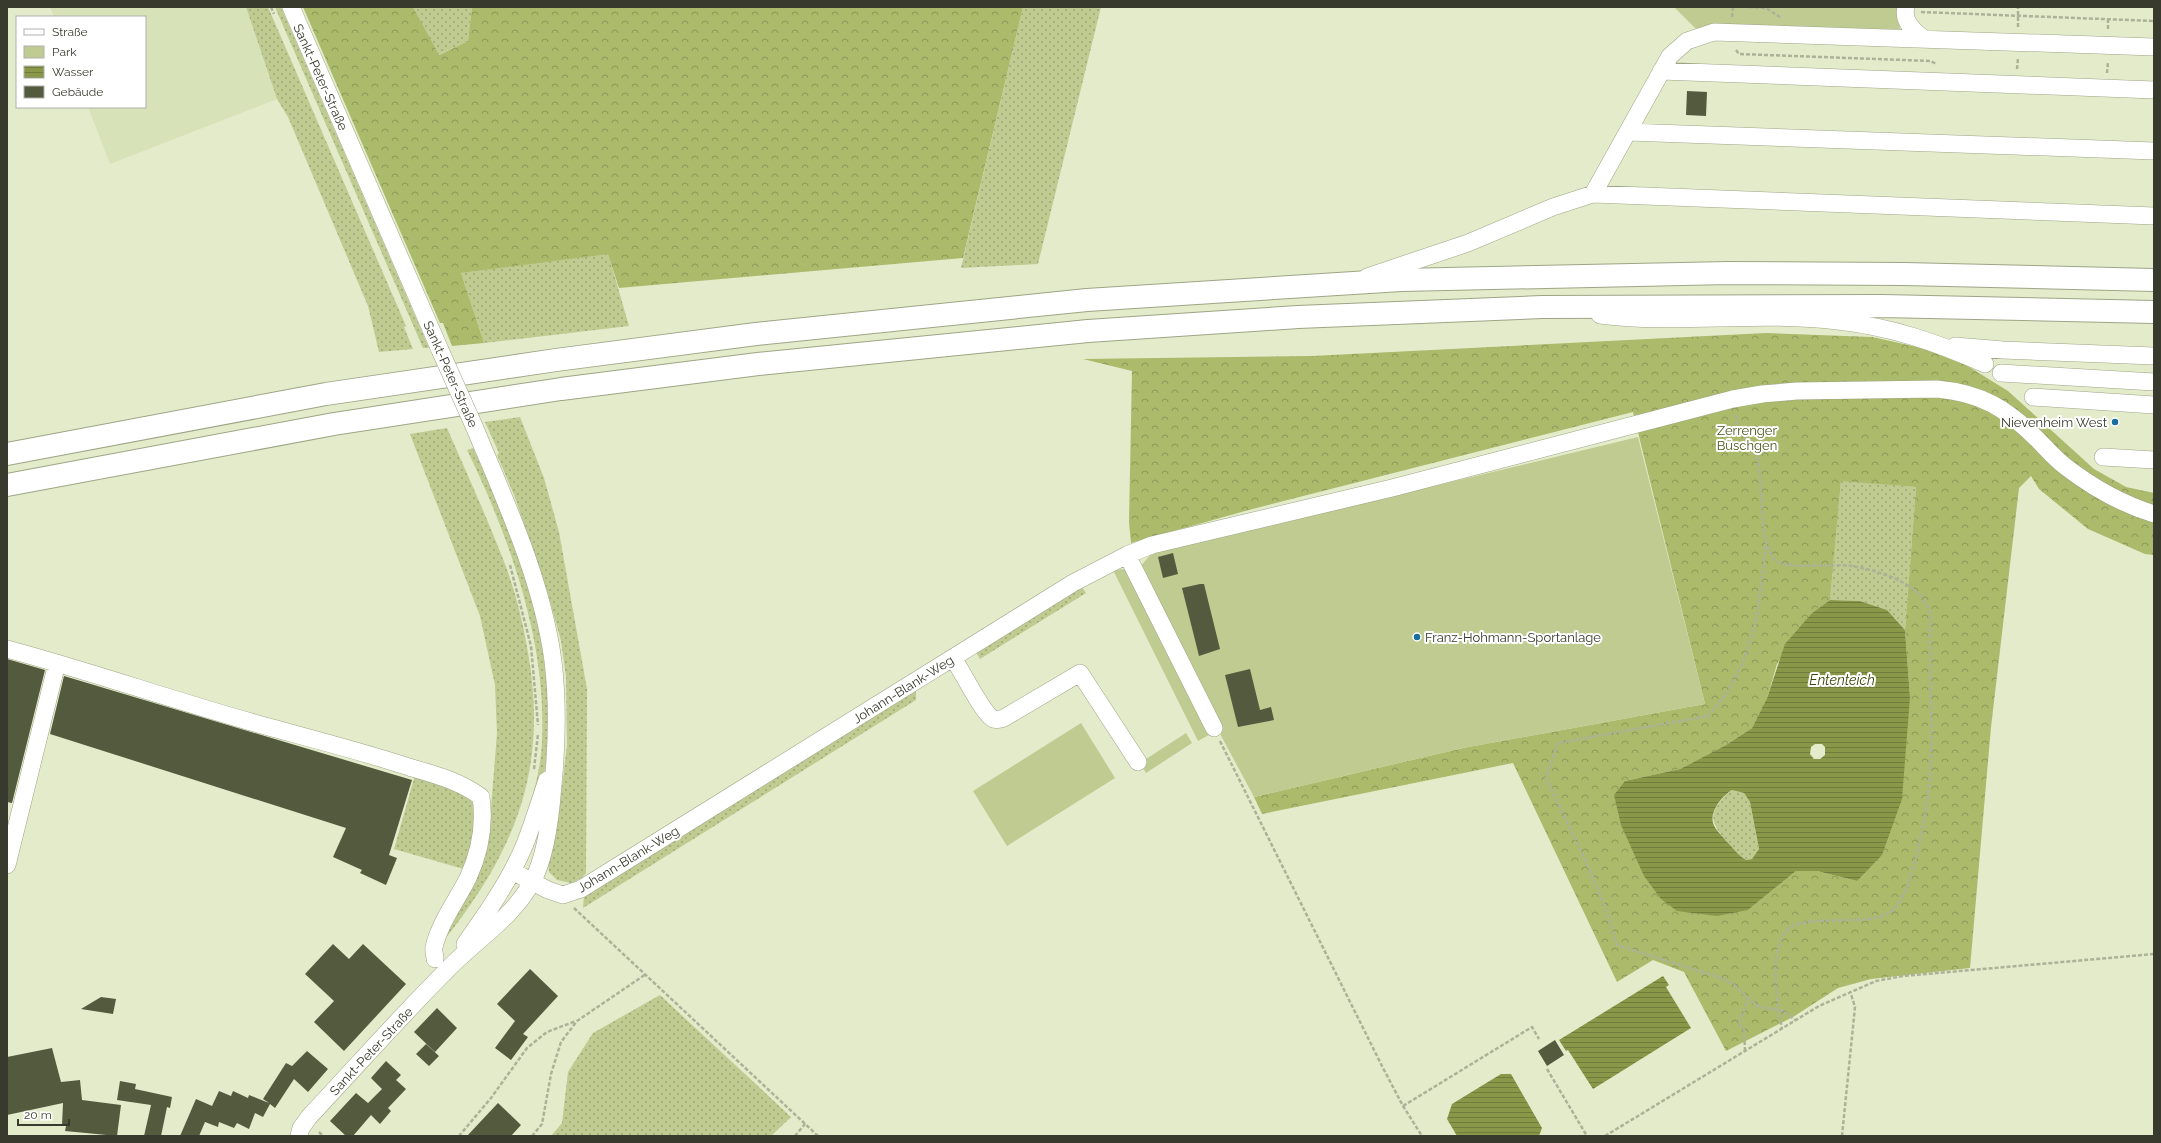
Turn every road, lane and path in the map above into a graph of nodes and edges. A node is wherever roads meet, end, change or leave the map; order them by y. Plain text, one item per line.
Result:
1 (291, 7) edge
2 (1733, 7) edge
3 (2018, 7) edge
4 (1906, 9) edge
5 (2018, 14) junction
6 (2154, 21) edge
7 (1731, 32) junction
8 (1923, 38) junction
9 (2018, 42) junction
10 (2154, 47) edge
11 (1937, 65) dead end
12 (1661, 71) junction
13 (2017, 72) dead end
14 (2106, 75) dead end
15 (2114, 75) dead end
16 (2154, 90) edge
17 (1628, 132) junction
18 (2154, 151) edge
19 (1593, 194) junction
20 (2154, 216) edge
21 (2154, 280) edge
22 (1350, 283) junction
23 (1542, 307) junction
24 (2154, 312) edge
25 (1942, 345) junction
26 (2154, 356) edge
27 (1985, 364) dead end
28 (2001, 373) dead end
29 (2154, 382) edge
30 (2033, 397) dead end
31 (1733, 399) junction
32 (2154, 405) edge
33 (7, 454) edge
34 (2103, 457) dead end
35 (2154, 460) edge
36 (7, 485) edge
37 (2154, 514) edge
38 (1766, 546) junction
39 (1127, 555) junction
40 (509, 561) dead end
41 (7, 649) edge
42 (954, 658) junction
43 (57, 663) junction
44 (1214, 728) joint
45 (556, 756) junction
46 (1138, 762) dead end
47 (534, 772) dead end
48 (7, 864) edge
49 (512, 871) junction
50 (533, 881) junction
51 (563, 895) junction
52 (2154, 954) edge
53 (441, 964) junction
54 (646, 974) junction
55 (1850, 991) junction
56 (1748, 999) junction
57 (1778, 1010) junction
58 (1794, 1020) junction
59 (577, 1021) junction
60 (1782, 1029) junction
61 (1539, 1039) dead end
62 (1745, 1051) junction
63 (1547, 1069) dead end
64 (1403, 1106) junction
65 (806, 1124) junction
66 (299, 1136) edge
67 (459, 1136) edge
68 (532, 1136) edge
69 (795, 1136) edge
70 (818, 1136) edge
71 (1422, 1136) edge
72 (1586, 1136) edge
73 (1605, 1136) edge
74 (1842, 1136) edge

1 - 45 street, Sankt-Peter-Straße, bridge
2 - 7 path
3 - 5 path
4 - 5 path
4 - 8 street
5 - 6 path
5 - 9 path
7 - 8 street
7 - 11 path
7 - 12 street
8 - 9 street
9 - 10 street
9 - 13 path
12 - 16 street
12 - 17 street
14 - 15 path
17 - 18 street
17 - 19 street
19 - 20 street
19 - 22 street
21 - 22 highway
22 - 33 highway
23 - 24 highway
23 - 25 street
23 - 36 highway
25 - 26 street
25 - 27 street
28 - 29 street
30 - 32 street
31 - 37 street, Johann-Blank-Weg
31 - 38 path
31 - 39 street, Johann-Blank-Weg
34 - 35 street
38 - 56 path
38 - 57 path
39 - 42 street, Johann-Blank-Weg
39 - 44 street
40 - 47 path
41 - 43 street
42 - 46 street
42 - 51 street, Johann-Blank-Weg
43 - 48 street
43 - 53 street
44 - 64 path
45 - 49 street, Sankt-Peter-Straße
45 - 50 street, Sankt-Peter-Straße
49 - 50 street, Johann-Blank-Weg
49 - 53 street, Sankt-Peter-Straße
50 - 51 street, Johann-Blank-Weg
50 - 53 street, Sankt-Peter-Straße
51 - 54 path
52 - 55 path
53 - 66 street, Sankt-Peter-Straße
54 - 59 path
54 - 65 path
55 - 58 path
55 - 74 path
56 - 57 path
56 - 62 path
57 - 58 path
57 - 60 path
58 - 60 path
59 - 67 path
59 - 68 path
60 - 62 path
61 - 64 path
62 - 73 path
63 - 72 path
64 - 71 path
65 - 69 path
65 - 70 path

